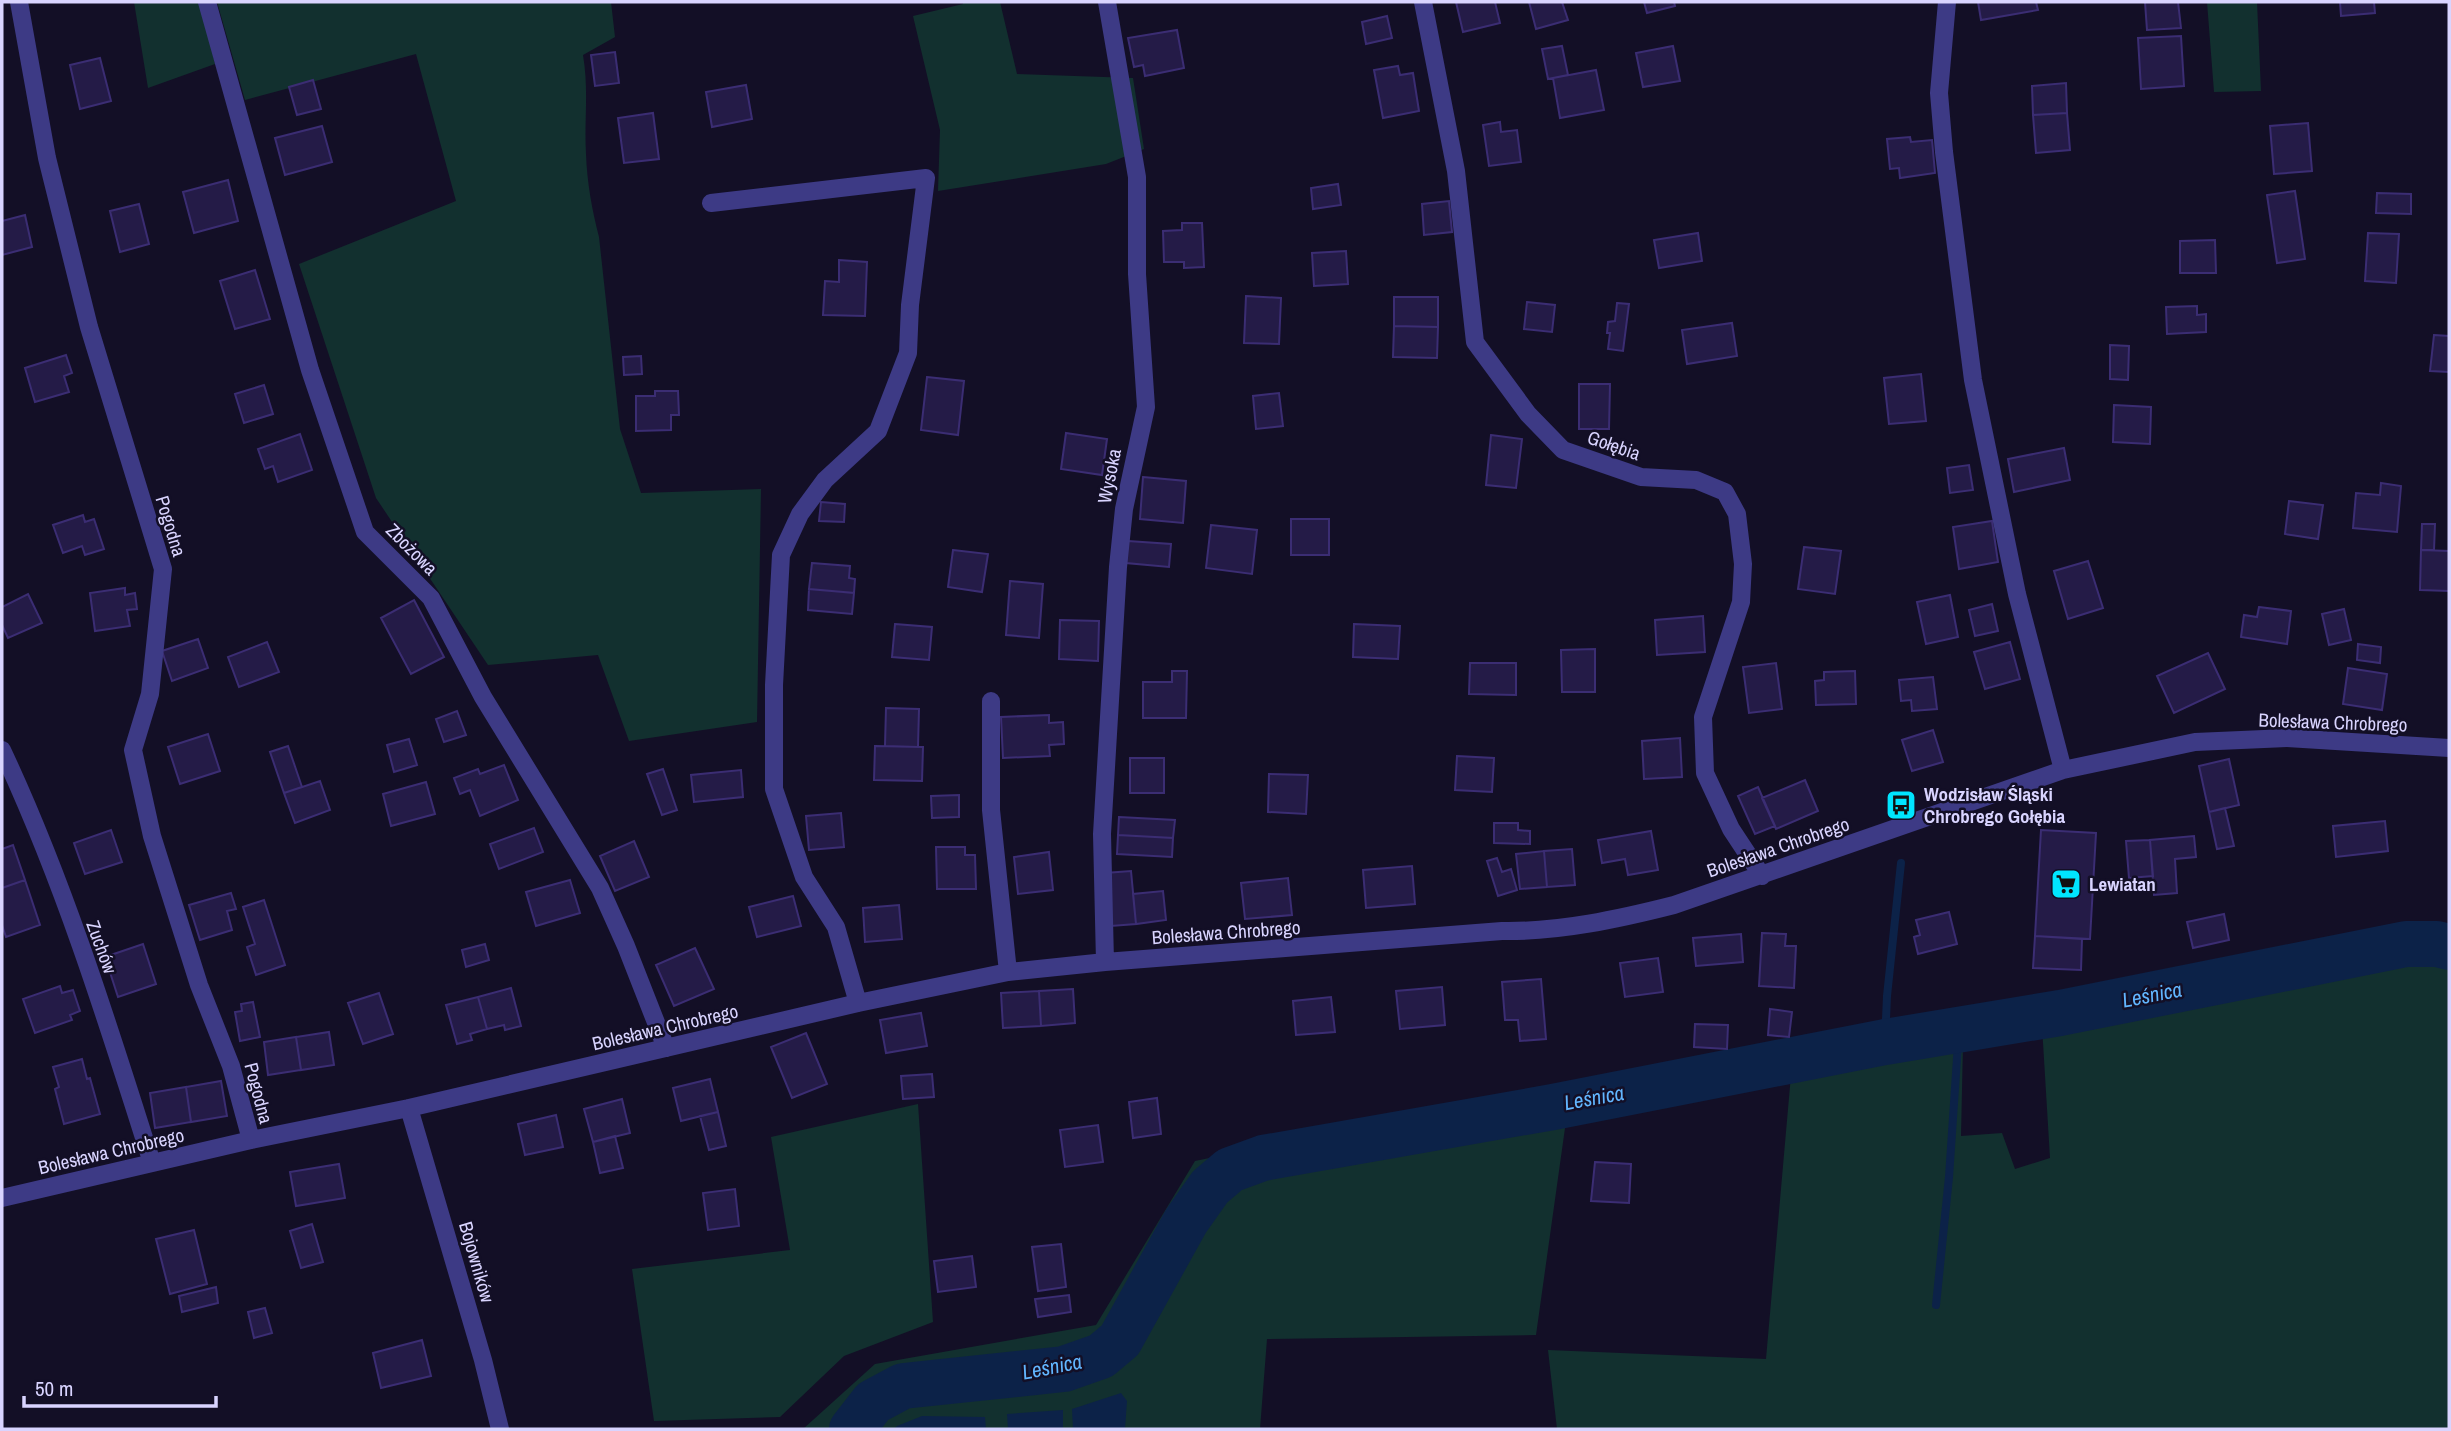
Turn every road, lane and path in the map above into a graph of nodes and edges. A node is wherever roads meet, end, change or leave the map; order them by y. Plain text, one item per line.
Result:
1 (19, 2) edge
2 (207, 2) edge
3 (1107, 2) edge
4 (1423, 2) edge
5 (1947, 2) edge
6 (711, 203) dead end
7 (991, 701) dead end
8 (2449, 748) edge
9 (2, 750) edge
10 (2063, 770) junction
11 (1762, 876) junction
12 (1105, 962) junction
13 (1007, 972) junction
14 (858, 1003) junction
15 (666, 1048) junction
16 (409, 1108) junction
17 (250, 1140) junction
18 (152, 1163) junction
19 (2, 1198) edge
20 (500, 1429) edge

1 - 17 street, Pogodna
2 - 15 street, Zbożowa
3 - 12 street, Wysoka
4 - 11 street, Gołębia
5 - 10 street
6 - 14 street
7 - 13 street
8 - 10 street, Bolesława Chrobrego
9 - 18 street, Zuchów
10 - 11 street, Bolesława Chrobrego
11 - 12 street, Bolesława Chrobrego
12 - 13 street, Bolesława Chrobrego
13 - 14 street, Bolesława Chrobrego
14 - 15 street, Bolesława Chrobrego
15 - 16 street, Bolesława Chrobrego
16 - 17 street, Bolesława Chrobrego
16 - 20 street, Bojowników
17 - 18 street, Bolesława Chrobrego
18 - 19 street, Bolesława Chrobrego

